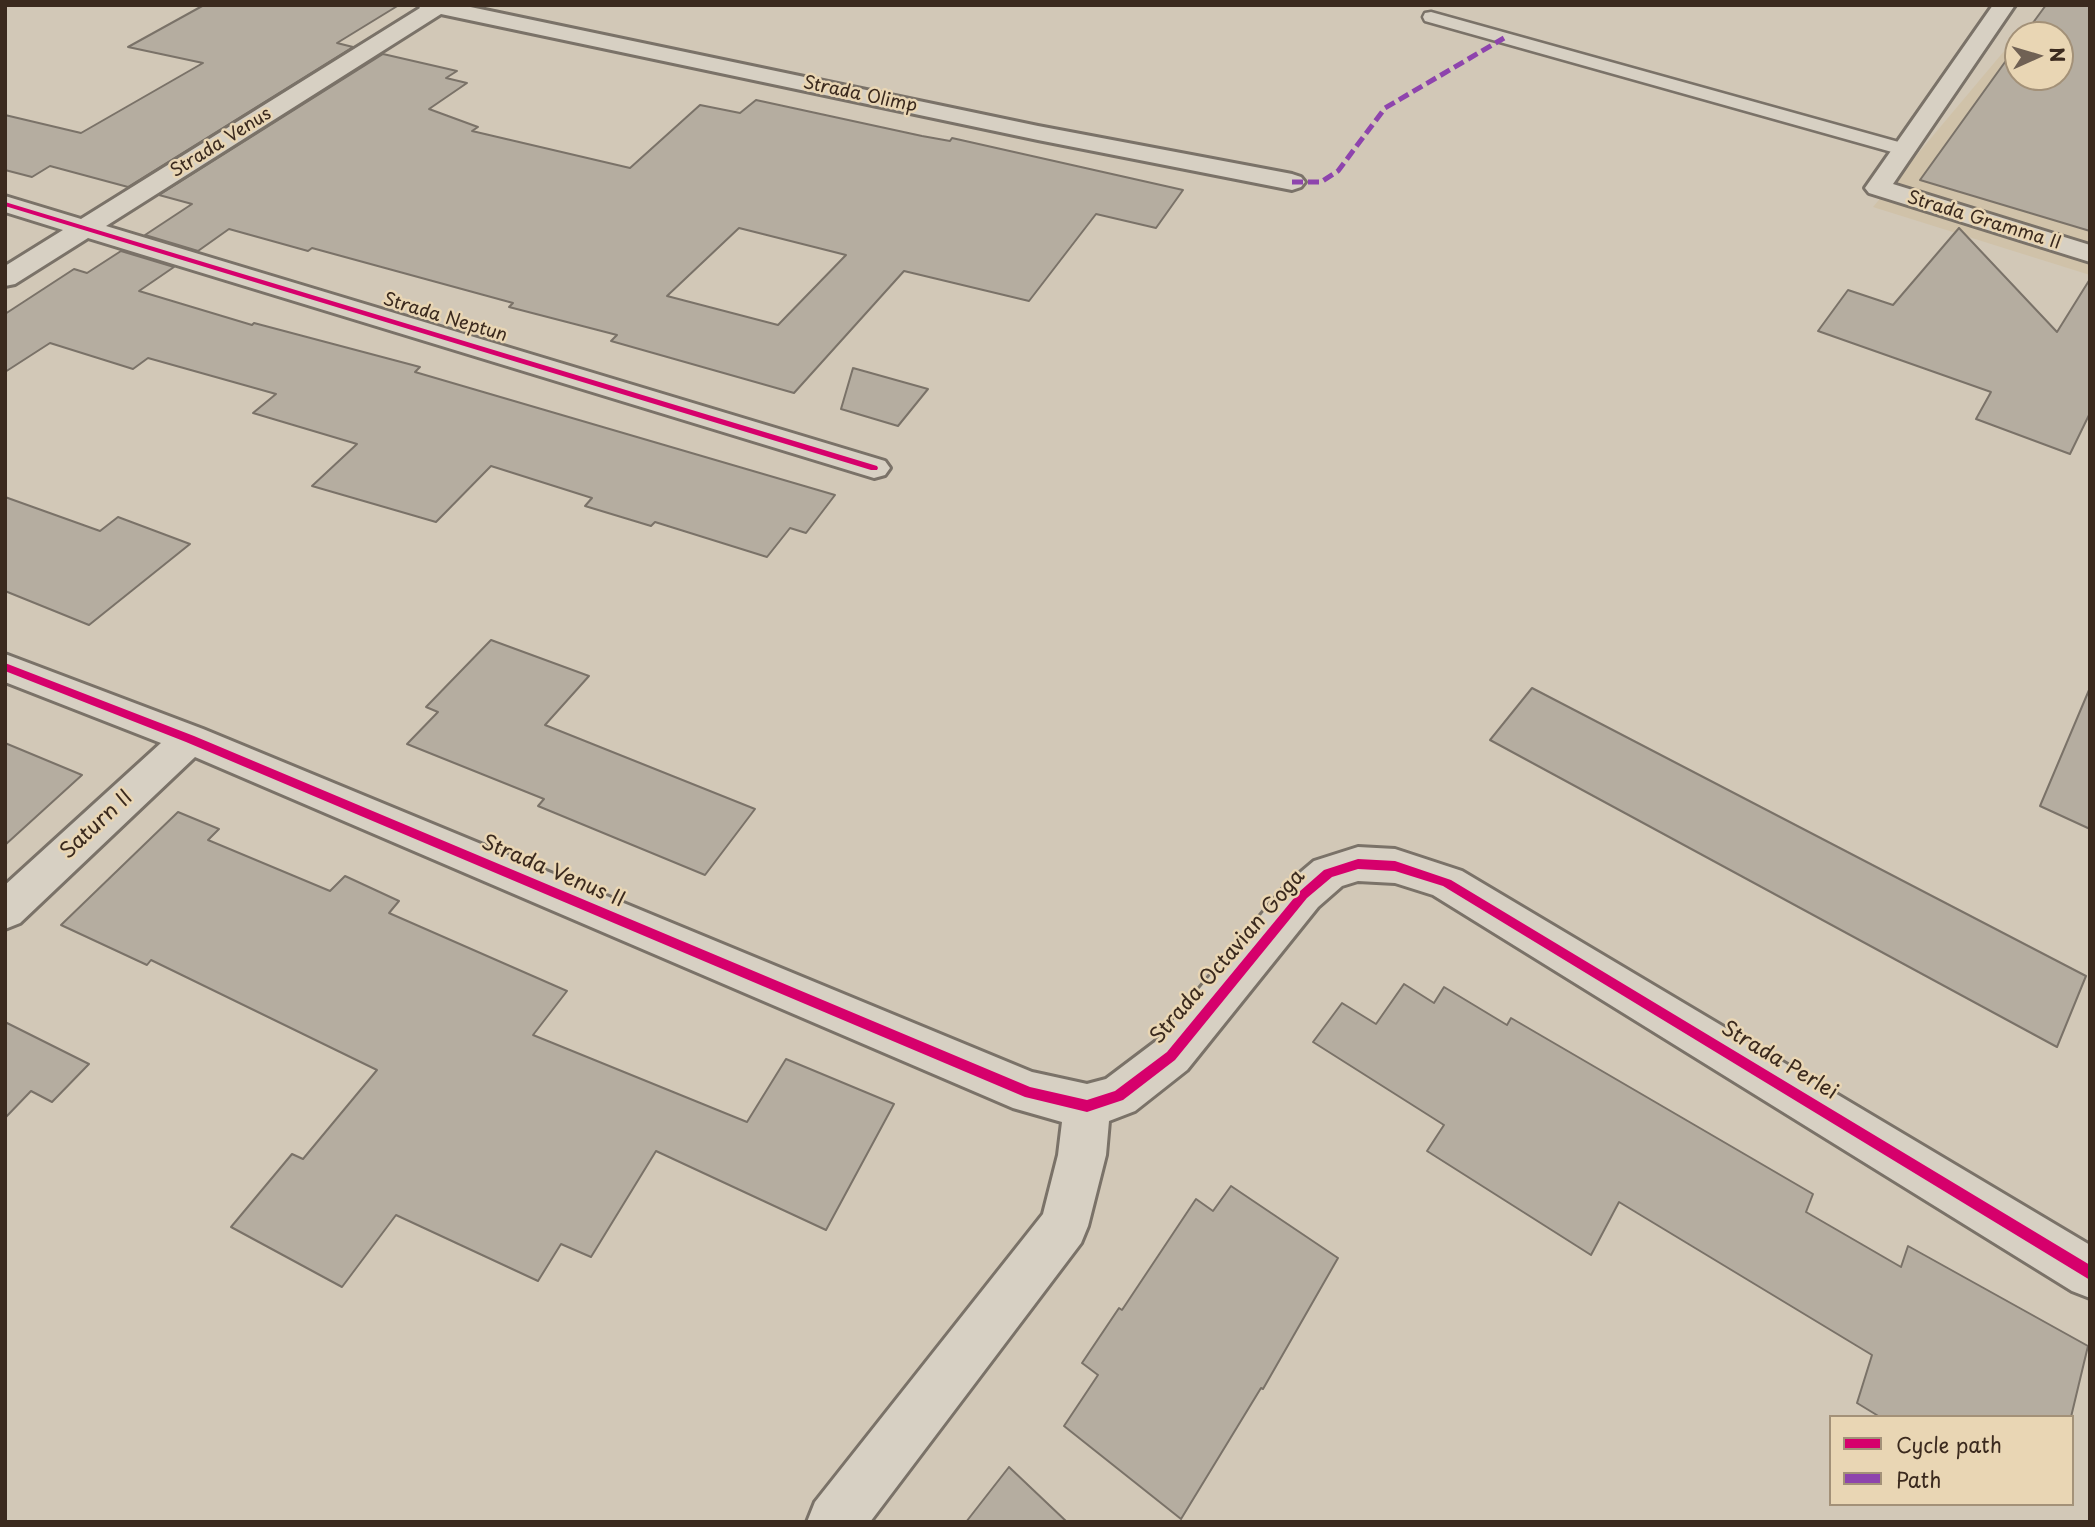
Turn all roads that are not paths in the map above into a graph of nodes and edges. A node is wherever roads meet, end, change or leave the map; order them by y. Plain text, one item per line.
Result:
1 (2004, 5) edge
2 (433, 6) edge
3 (1431, 17) dead end
4 (1906, 150) junction
5 (1292, 182) dead end
6 (5, 204) edge
7 (88, 227) junction
8 (2090, 254) edge
9 (5, 278) edge
10 (874, 468) dead end
11 (5, 667) edge
12 (190, 739) junction
13 (1447, 883) joint
14 (5, 911) edge
15 (1087, 1106) junction
16 (2090, 1273) edge
17 (835, 1522) edge

1 - 4 street
2 - 5 street, Strada Olimp
2 - 7 street, Strada Venus
3 - 4 lane
4 - 8 street, Strada Gramma II
6 - 7 street, Strada Neptun
7 - 9 street, Strada Venus
7 - 10 street, Strada Neptun
11 - 12 street, Strada Venus II
12 - 14 street, Saturn II
12 - 15 street, Strada Venus II
13 - 15 street, Strada Octavian Goga
13 - 16 street, Strada Perlei
15 - 17 street

